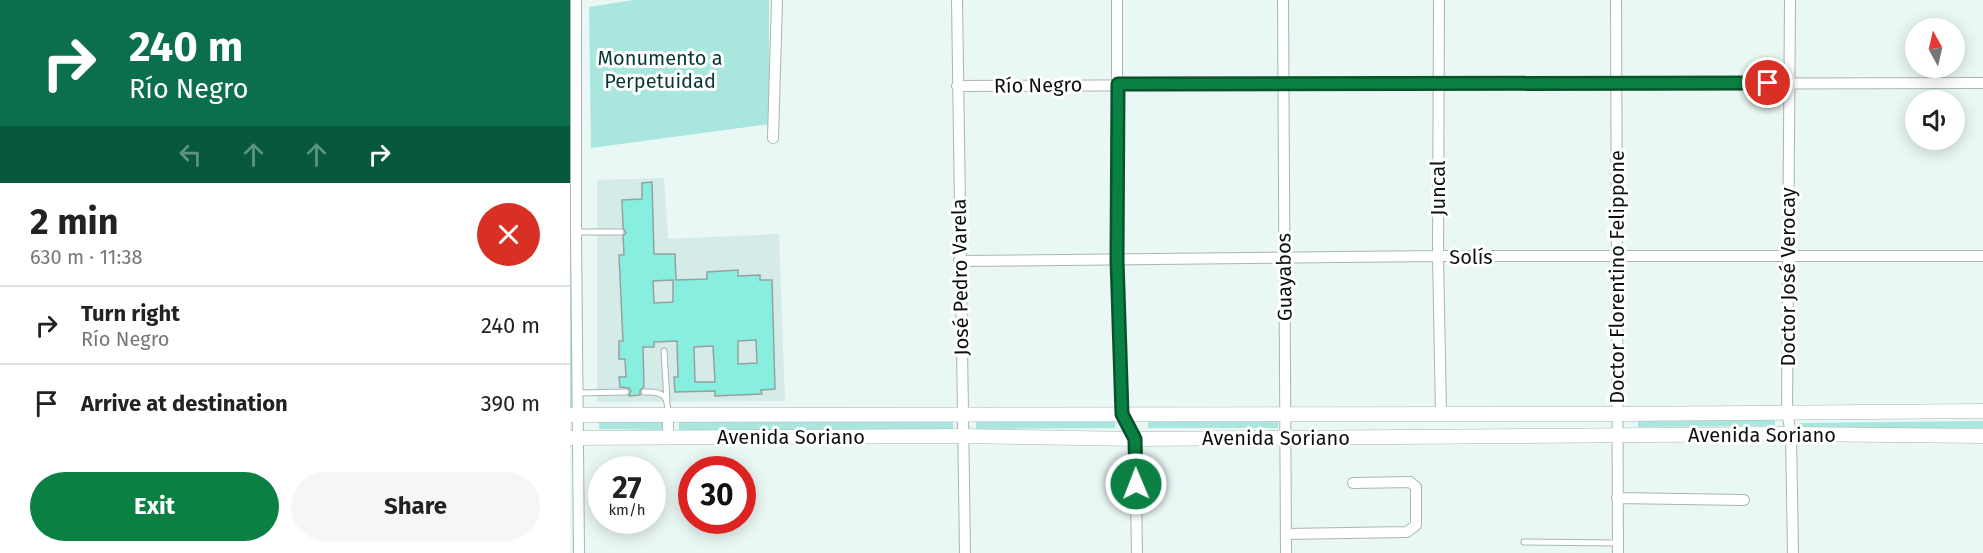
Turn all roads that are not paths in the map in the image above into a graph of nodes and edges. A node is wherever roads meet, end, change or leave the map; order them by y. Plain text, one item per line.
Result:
1 (576, 0) edge
2 (777, 0) edge
3 (957, 0) edge
4 (1117, 0) edge
5 (1283, 0) edge
6 (1439, 0) edge
7 (1616, 0) edge
8 (1790, 0) edge
9 (1790, 83) junction
10 (1983, 83) edge
11 (1118, 84) junction
12 (1439, 84) junction
13 (1616, 84) junction
14 (1282, 85) junction
15 (957, 86) junction
16 (773, 138) dead end
17 (576, 232) junction
18 (621, 232) dead end
19 (1438, 256) junction
20 (1788, 256) junction
21 (1983, 256) edge
22 (1616, 258) junction
23 (1284, 259) junction
24 (1117, 260) junction
25 (960, 261) junction
26 (664, 351) dead end
27 (626, 392) dead end
28 (644, 392) dead end
29 (579, 393) junction
30 (667, 400) junction
31 (1983, 411) edge
32 (1787, 412) junction
33 (1286, 413) junction
34 (1442, 413) junction
35 (1122, 414) junction
36 (1617, 414) junction
37 (963, 415) junction
38 (575, 416) edge
39 (668, 416) junction
40 (1791, 434) junction
41 (963, 436) junction
42 (1617, 436) junction
43 (1983, 436) edge
44 (1286, 437) junction
45 (574, 438) edge
46 (668, 438) junction
47 (1135, 439) junction
48 (1353, 483) dead end
49 (1617, 498) junction
50 (1744, 500) dead end
51 (1286, 534) junction
52 (1524, 542) dead end
53 (1618, 548) edge
54 (579, 553) edge
55 (965, 553) edge
56 (1137, 553) edge
57 (1286, 553) edge
58 (1793, 553) edge

1 - 17 street
2 - 16 street
3 - 15 street, José Pedro Varela
4 - 11 street
5 - 14 street, Guayabos
6 - 12 street, Juncal
7 - 13 street, Doctor Florentino Felippone
8 - 9 street, Doctor José Verocay
9 - 10 street, Río Negro
9 - 13 street, Río Negro
9 - 20 street, Doctor José Verocay
11 - 14 street, Río Negro
11 - 15 street, Río Negro
11 - 24 street
12 - 13 street, Río Negro
12 - 14 street, Río Negro
12 - 19 street, Juncal
13 - 22 street, Doctor Florentino Felippone
14 - 23 street, Guayabos
15 - 25 street, José Pedro Varela
17 - 18 lane
17 - 29 street
19 - 22 street, Solís
19 - 23 street, Solís
19 - 34 street, Juncal
20 - 21 street, Solís
20 - 22 street, Solís
20 - 32 street, Doctor José Verocay
22 - 36 street, Doctor Florentino Felippone
23 - 24 street, Solís
23 - 33 street, Guayabos
24 - 25 street, Solís
24 - 35 street
25 - 37 street, José Pedro Varela
26 - 30 lane
27 - 29 lane
28 - 30 lane
29 - 38 street
30 - 39 lane
31 - 32 street, Avenida Soriano
32 - 36 street, Avenida Soriano
32 - 40 street, Doctor José Verocay
33 - 34 street, Avenida Soriano
33 - 35 street, Avenida Soriano
33 - 44 street, Guayabos
34 - 36 street, Avenida Soriano
35 - 37 street, Avenida Soriano
35 - 47 street
36 - 42 street, Doctor Florentino Felippone
37 - 39 street, Avenida Soriano
37 - 41 street, José Pedro Varela
38 - 39 street, Avenida Soriano
38 - 45 street
39 - 46 street
40 - 42 street, Avenida Soriano
40 - 43 street, Avenida Soriano
40 - 58 street, Doctor José Verocay
41 - 46 street, Avenida Soriano
41 - 47 street, Avenida Soriano
41 - 55 street, José Pedro Varela
42 - 44 street, Avenida Soriano
42 - 49 street, Doctor Florentino Felippone
44 - 47 street, Avenida Soriano
44 - 51 street, Guayabos
45 - 46 street, Avenida Soriano
45 - 54 street
47 - 56 street
48 - 51 street
49 - 50 street
49 - 53 street, Doctor Florentino Felippone
51 - 57 street, Guayabos
52 - 53 lane

